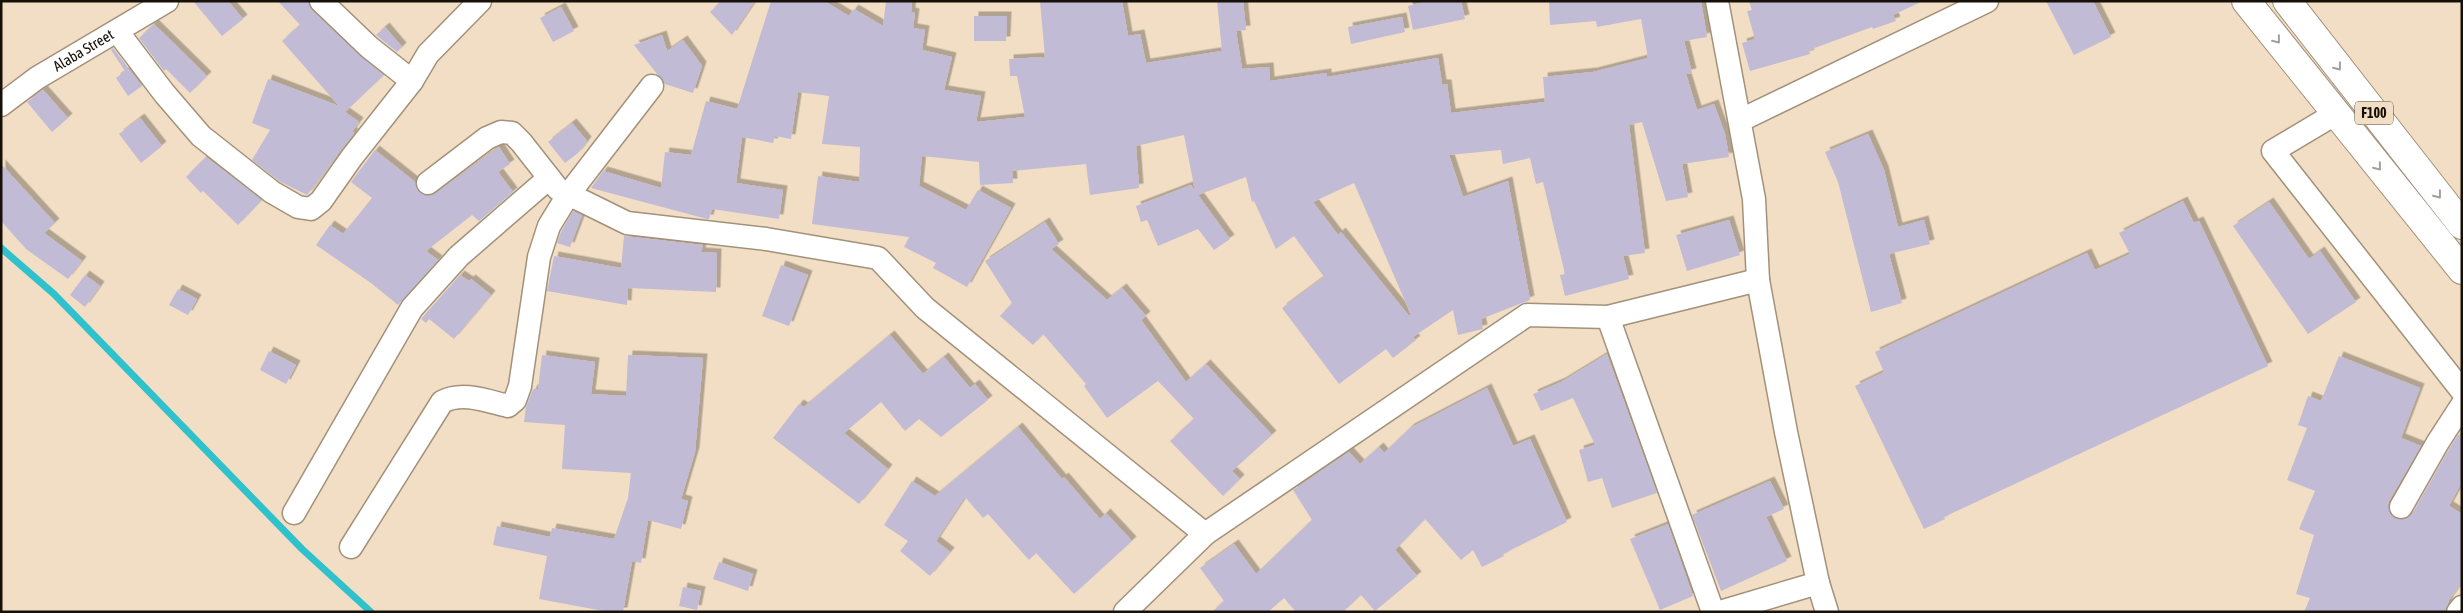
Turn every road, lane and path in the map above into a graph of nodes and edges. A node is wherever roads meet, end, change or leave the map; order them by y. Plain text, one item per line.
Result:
1 (167, 1) edge
2 (320, 1) edge
3 (480, 1) edge
4 (1717, 1) edge
5 (1987, 1) edge
6 (2246, 1) edge
7 (2287, 1) edge
8 (118, 31) junction
9 (412, 80) junction
10 (652, 86) dead end
11 (1, 105) edge
12 (2335, 114) junction
13 (1740, 120) junction
14 (549, 178) junction
15 (428, 182) dead end
16 (568, 195) junction
17 (2462, 225) edge
18 (2462, 270) edge
19 (1758, 280) junction
20 (1608, 317) junction
21 (2462, 391) edge
22 (2462, 405) edge
23 (2401, 507) dead end
24 (294, 513) dead end
25 (1205, 534) junction
26 (351, 547) dead end
27 (1818, 583) junction
28 (2462, 607) edge
29 (1125, 612) edge
30 (1713, 612) edge
31 (1720, 612) edge
32 (1827, 612) edge
33 (2458, 612) edge

1 - 8 street, Alaba Street
2 - 9 street
3 - 9 street
4 - 13 street
5 - 13 street
6 -> 12 main road
7 -> 17 main road, F100
8 - 9 street
8 - 11 street, Alaba Street
10 - 16 street
12 -> 18 main road
12 - 21 street
13 - 19 street
14 - 15 street
14 - 16 street
14 - 24 street
16 - 25 street
16 - 26 street
19 - 20 street
19 - 27 street
20 - 25 street
20 - 30 street
22 - 23 street
25 - 29 street
27 - 31 street
27 - 32 street
28 - 33 street

